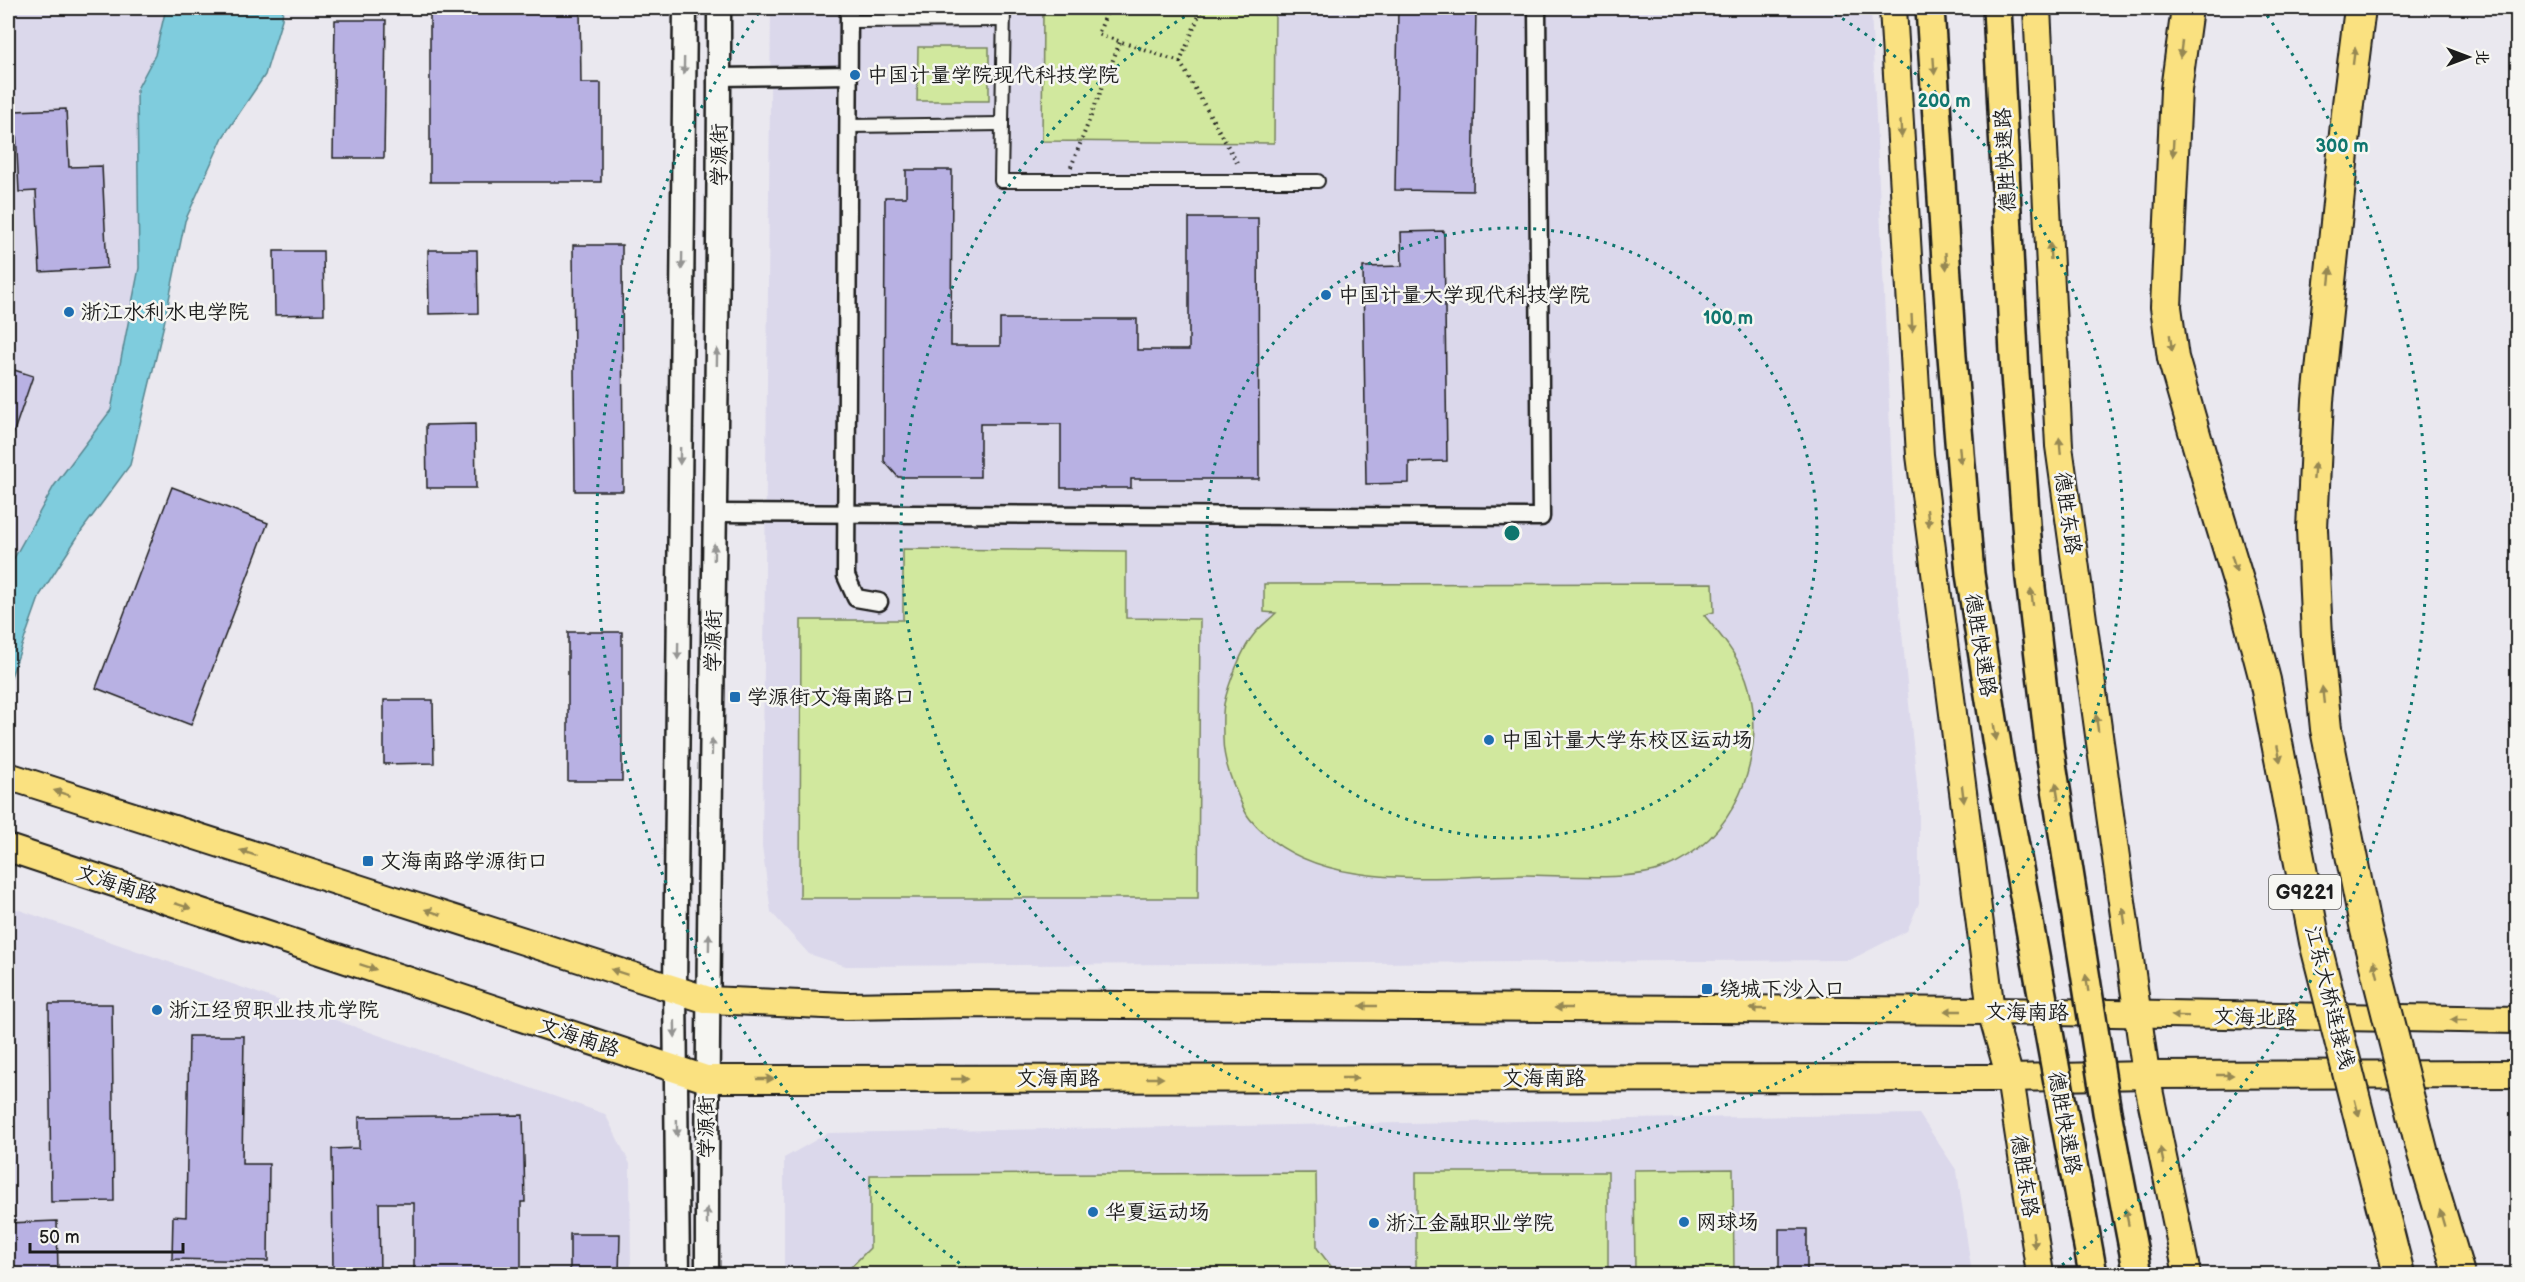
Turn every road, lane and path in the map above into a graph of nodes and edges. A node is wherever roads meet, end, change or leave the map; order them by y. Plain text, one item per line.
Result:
1 (685, 8) edge
2 (719, 8) edge
3 (1109, 8) edge
4 (1202, 8) edge
5 (1537, 8) edge
6 (1893, 8) edge
7 (1930, 8) edge
8 (1997, 8) edge
9 (2037, 8) edge
10 (2187, 8) edge
11 (2360, 8) edge
12 (849, 14) edge
13 (1003, 14) edge
14 (1120, 42) junction
15 (1180, 62) junction
16 (848, 75) junction
17 (719, 76) junction
18 (1002, 124) junction
19 (849, 126) junction
20 (1066, 181) junction
21 (1247, 181) junction
22 (1318, 181) dead end
23 (715, 513) junction
24 (846, 513) junction
25 (879, 602) dead end
26 (8, 776) edge
27 (8, 848) edge
28 (675, 989) junction
29 (708, 1000) junction
30 (1990, 1011) junction
31 (2137, 1015) junction
32 (2517, 1020) edge
33 (676, 1069) junction
34 (2517, 1074) edge
35 (2146, 1075) junction
36 (2010, 1078) junction
37 (706, 1079) junction
38 (2040, 1273) edge
39 (678, 1275) edge
40 (707, 1275) edge
41 (2093, 1275) edge
42 (2138, 1275) edge
43 (2187, 1275) edge
44 (2399, 1275) edge
45 (2459, 1275) edge

1 -> 28 main road
2 - 17 main road, 学源街
3 - 14 path
4 - 15 path
5 - 24 street
6 -> 30 main road
7 -> 41 highway, 德胜快速路, bridge
42 -> 8 highway, 德胜快速路, bridge
31 -> 9 main road, 德胜东路
10 -> 44 highway, 江东大桥连接线 / G9221, bridge
45 -> 11 highway, G9221, bridge
12 - 13 street
12 - 16 street
13 - 18 street
14 - 15 path
14 - 20 path
15 - 21 path
16 - 17 street
16 - 19 street
23 -> 17 main road, 学源街
18 - 19 street
18 - 20 street
19 - 24 street
20 - 21 street
21 - 22 street
23 - 24 street
29 -> 23 main road, 学源街
24 - 25 street
28 -> 26 main road, 文海南路
27 -> 33 main road, 文海南路
28 - 29 main road, 文海南路
28 -> 33 main road
30 -> 29 main road, 文海南路
29 - 37 main road, 学源街
30 - 31 main road, 文海南路
30 - 36 main road, 德胜东路
32 -> 31 main road, 文海北路
31 - 35 main road, 德胜东路
33 - 37 main road, 文海南路
33 -> 39 main road
35 -> 34 main road
35 - 36 main road, 文海南路
43 -> 35 main road, 德胜东路
37 -> 36 main road, 文海南路
36 -> 38 main road, 德胜东路
40 -> 37 main road, 学源街

